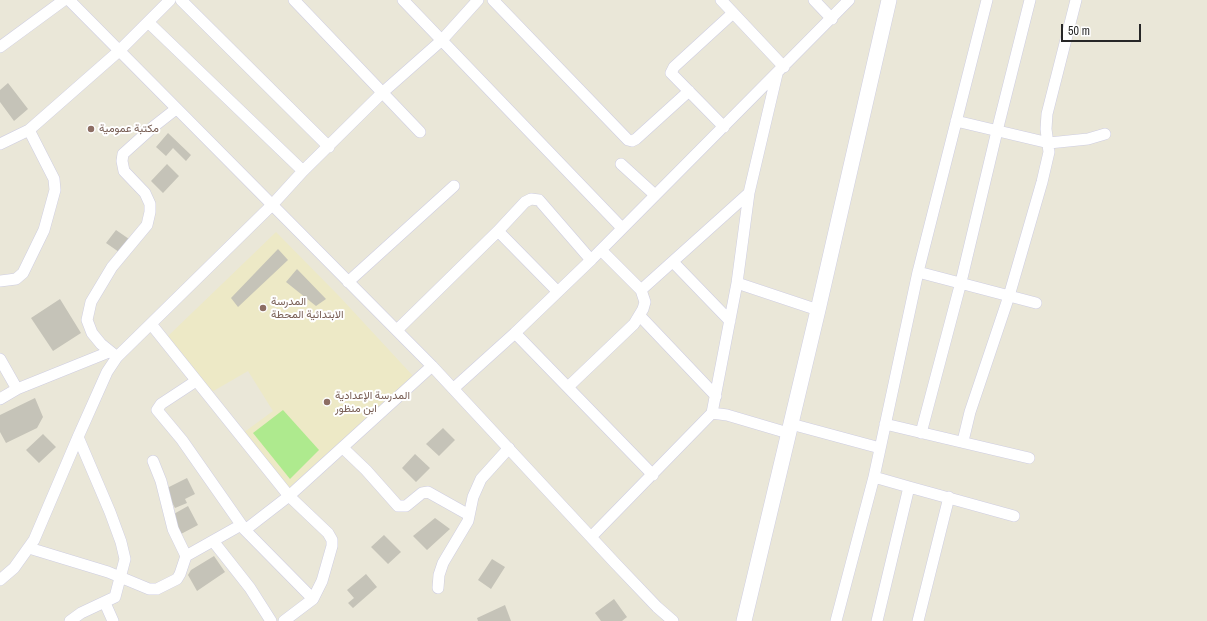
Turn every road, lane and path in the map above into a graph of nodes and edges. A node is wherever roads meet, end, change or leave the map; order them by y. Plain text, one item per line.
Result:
1 (64, 0) edge
2 (69, 0) edge
3 (170, 0) edge
4 (181, 0) edge
5 (294, 0) edge
6 (403, 0) edge
7 (478, 0) edge
8 (493, 0) edge
9 (721, 0) edge
10 (814, 0) edge
11 (849, 0) edge
12 (889, 0) edge
13 (988, 0) edge
14 (1030, 0) edge
15 (1076, 0) edge
16 (733, 13) junction
17 (832, 19) junction
18 (148, 22) junction
19 (442, 40) junction
20 (0, 47) edge
21 (119, 51) junction
22 (780, 71) junction
23 (689, 91) junction
24 (382, 93) junction
25 (176, 109) junction
26 (956, 121) junction
27 (724, 127) junction
28 (29, 130) junction
29 (997, 131) junction
30 (420, 132) dead end
31 (1105, 134) dead end
32 (1049, 143) junction
33 (0, 144) edge
34 (329, 147) junction
35 (621, 164) dead end
36 (303, 172) junction
37 (454, 186) dead end
38 (749, 193) junction
39 (655, 195) junction
40 (272, 205) junction
41 (622, 228) junction
42 (498, 231) junction
43 (601, 250) junction
44 (591, 260) junction
45 (673, 262) junction
46 (918, 272) junction
47 (0, 281) edge
48 (348, 282) junction
49 (961, 282) junction
50 (737, 283) junction
51 (641, 290) junction
52 (557, 291) junction
53 (1009, 296) junction
54 (1036, 303) dead end
55 (818, 310) junction
56 (640, 316) junction
57 (730, 321) junction
58 (151, 324) junction
59 (397, 330) junction
60 (515, 333) junction
61 (113, 354) junction
62 (0, 359) edge
63 (432, 366) junction
64 (196, 381) junction
65 (454, 388) junction
66 (568, 388) junction
67 (17, 389) junction
68 (716, 396) junction
69 (0, 399) edge
70 (712, 413) junction
71 (885, 424) junction
72 (789, 429) junction
73 (921, 433) junction
74 (78, 437) junction
75 (961, 442) junction
76 (343, 448) junction
77 (508, 448) junction
78 (880, 448) junction
79 (1029, 458) dead end
80 (153, 461) dead end
81 (653, 475) junction
82 (874, 477) junction
83 (909, 488) junction
84 (289, 496) junction
85 (949, 497) junction
86 (469, 515) junction
87 (1014, 516) dead end
88 (243, 527) junction
89 (591, 537) junction
90 (213, 541) junction
91 (29, 548) junction
92 (186, 556) junction
93 (120, 577) junction
94 (0, 580) edge
95 (438, 588) dead end
96 (313, 599) junction
97 (105, 602) junction
98 (70, 621) edge
99 (112, 621) edge
100 (271, 621) edge
101 (284, 621) edge
102 (673, 621) edge
103 (744, 621) edge
104 (836, 621) edge
105 (878, 621) edge
106 (918, 621) edge

1 - 20 street
2 - 21 street
3 - 18 street
4 - 34 street
5 - 24 street
6 - 19 street
7 - 19 street
8 - 23 street
9 - 16 street
10 - 17 street
11 - 17 street
12 - 55 main road
13 - 26 street
14 - 29 street
15 - 32 street
16 - 22 street
16 - 23 street
17 - 22 street
18 - 21 street
18 - 36 street
19 - 24 street
19 - 41 street
21 - 25 street
21 - 28 street
22 - 27 street
22 - 38 street
23 - 27 street
24 - 30 street
24 - 34 street
25 - 40 street
25 - 61 street
26 - 29 street
26 - 46 street
27 - 39 street
28 - 33 street
28 - 47 street
29 - 32 street
29 - 49 street
31 - 32 street
32 - 53 street
34 - 36 street
35 - 39 street
36 - 40 street
37 - 48 street
38 - 45 street
38 - 50 street
39 - 41 street
40 - 48 street
40 - 58 street
41 - 43 street
42 - 44 street
42 - 52 street
42 - 59 street
43 - 44 street
43 - 51 street
44 - 52 street
45 - 51 street
45 - 57 street
46 - 49 street
46 - 71 street
48 - 59 street
49 - 53 street
49 - 73 street
50 - 55 street
50 - 57 street
51 - 56 street
52 - 60 street
53 - 54 street
53 - 75 street
55 - 72 main road
56 - 66 street
56 - 68 street
57 - 68 street
58 - 61 street
58 - 64 street
59 - 63 street
60 - 65 street
60 - 66 street
61 - 67 street
61 - 74 street
62 - 67 street
63 - 65 street
63 - 76 street
64 - 84 street
64 - 88 street
65 - 77 street
66 - 81 street
67 - 69 street
68 - 70 street
70 - 72 street
70 - 81 street
71 - 73 street
71 - 78 street
72 - 78 street
72 - 103 main road
73 - 75 street
74 - 91 street
74 - 93 street
75 - 79 street
76 - 84 street
76 - 86 street
77 - 86 street
77 - 89 street
78 - 82 street
80 - 92 street
81 - 89 street
82 - 83 street
82 - 104 street
83 - 85 street
83 - 105 street
84 - 88 street
84 - 96 street
85 - 87 street
85 - 106 street
86 - 95 street
88 - 90 street
88 - 96 street
89 - 102 street
90 - 92 street
90 - 100 street
91 - 93 street
91 - 94 street
92 - 93 street
93 - 97 street
96 - 101 street
97 - 98 street
97 - 99 street

